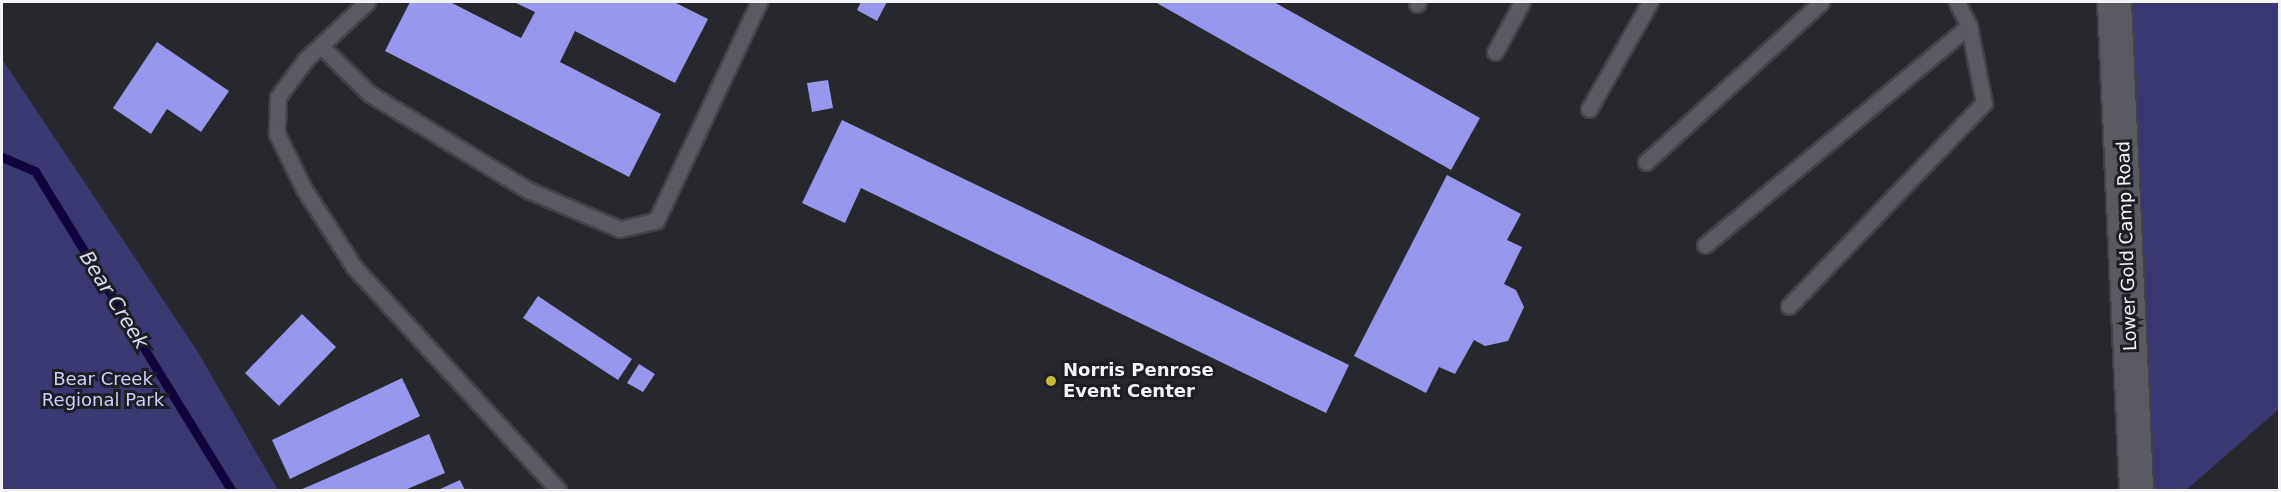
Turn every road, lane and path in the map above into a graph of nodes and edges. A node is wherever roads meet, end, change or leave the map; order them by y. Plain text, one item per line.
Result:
1 (367, 2) edge
2 (759, 2) edge
3 (1522, 2) edge
4 (1650, 2) edge
5 (1821, 2) edge
6 (1957, 2) edge
7 (2114, 2) edge
8 (1969, 26) junction
9 (321, 45) junction
10 (1495, 52) dead end
11 (1589, 109) dead end
12 (1646, 162) dead end
13 (1705, 245) dead end
14 (1789, 306) dead end
15 (558, 490) edge
16 (2136, 490) edge

1 - 9 lane
2 - 9 lane
3 - 10 lane
4 - 11 lane
5 - 12 lane
6 - 8 lane
7 - 16 street, Lower Gold Camp Road
8 - 13 lane
8 - 14 lane
9 - 15 lane

